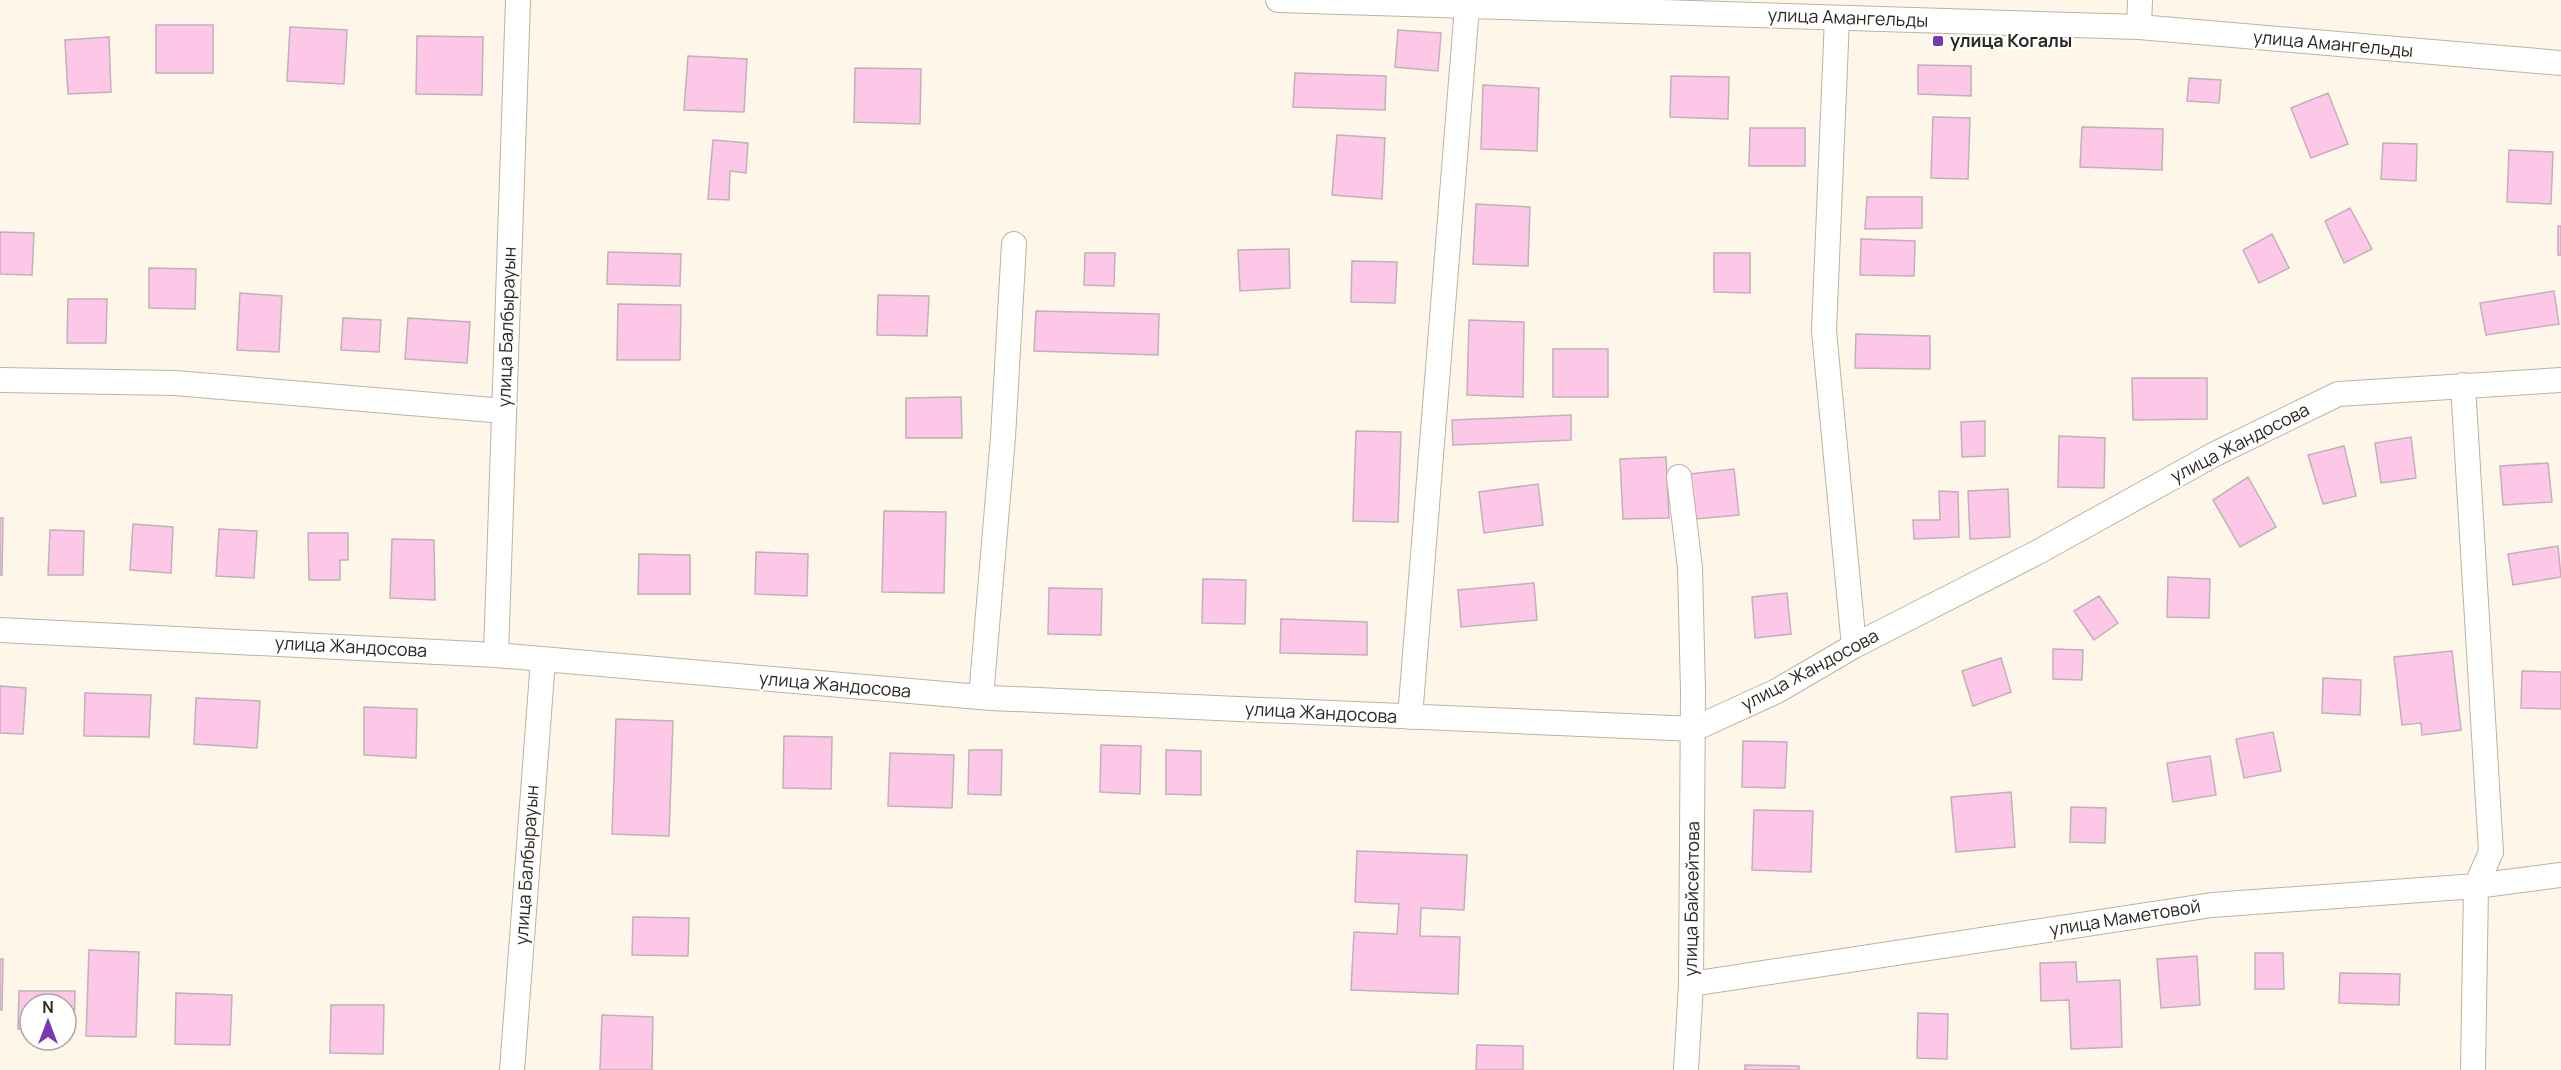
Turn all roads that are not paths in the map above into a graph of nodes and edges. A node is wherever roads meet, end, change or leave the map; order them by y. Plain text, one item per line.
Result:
1 (518, 0) edge
2 (1278, 0) edge
3 (2140, 0) edge
4 (1395, 2) edge
5 (1467, 7) junction
6 (1837, 18) junction
7 (2139, 27) junction
8 (2561, 63) edge
9 (1014, 244) dead end
10 (0, 380) edge
11 (2561, 380) edge
12 (2463, 385) junction
13 (504, 411) junction
14 (1679, 477) dead end
15 (0, 630) edge
16 (1854, 646) junction
17 (496, 655) junction
18 (543, 660) junction
19 (981, 697) junction
20 (1410, 717) junction
21 (1694, 729) junction
22 (2561, 875) edge
23 (2476, 886) junction
24 (1691, 984) junction
25 (512, 1070) edge
26 (1686, 1070) edge
27 (2472, 1070) edge

1 - 13 street, улица Балбырауын
2 - 4 street, улица Амангельды
3 - 7 street
4 - 5 street, улица Амангельды
5 - 6 street, улица Амангельды
5 - 20 street
6 - 7 street, улица Амангельды
6 - 16 street
7 - 8 street, улица Амангельды
9 - 19 street
10 - 13 street
11 - 12 street, улица Жандосова
12 - 16 street, улица Жандосова
12 - 23 street
13 - 17 street, улица Балбырауын
14 - 21 street, улица Байсейтова
15 - 17 street, улица Жандосова
16 - 21 street, улица Жандосова
17 - 18 street, улица Жандосова
18 - 19 street, улица Жандосова
18 - 25 street, улица Балбырауын
19 - 20 street, улица Жандосова
20 - 21 street, улица Жандосова
21 - 24 street, улица Байсейтова
22 - 23 street, улица Маметовой
23 - 24 street, улица Маметовой
23 - 27 street
24 - 26 street, улица Байсейтова

